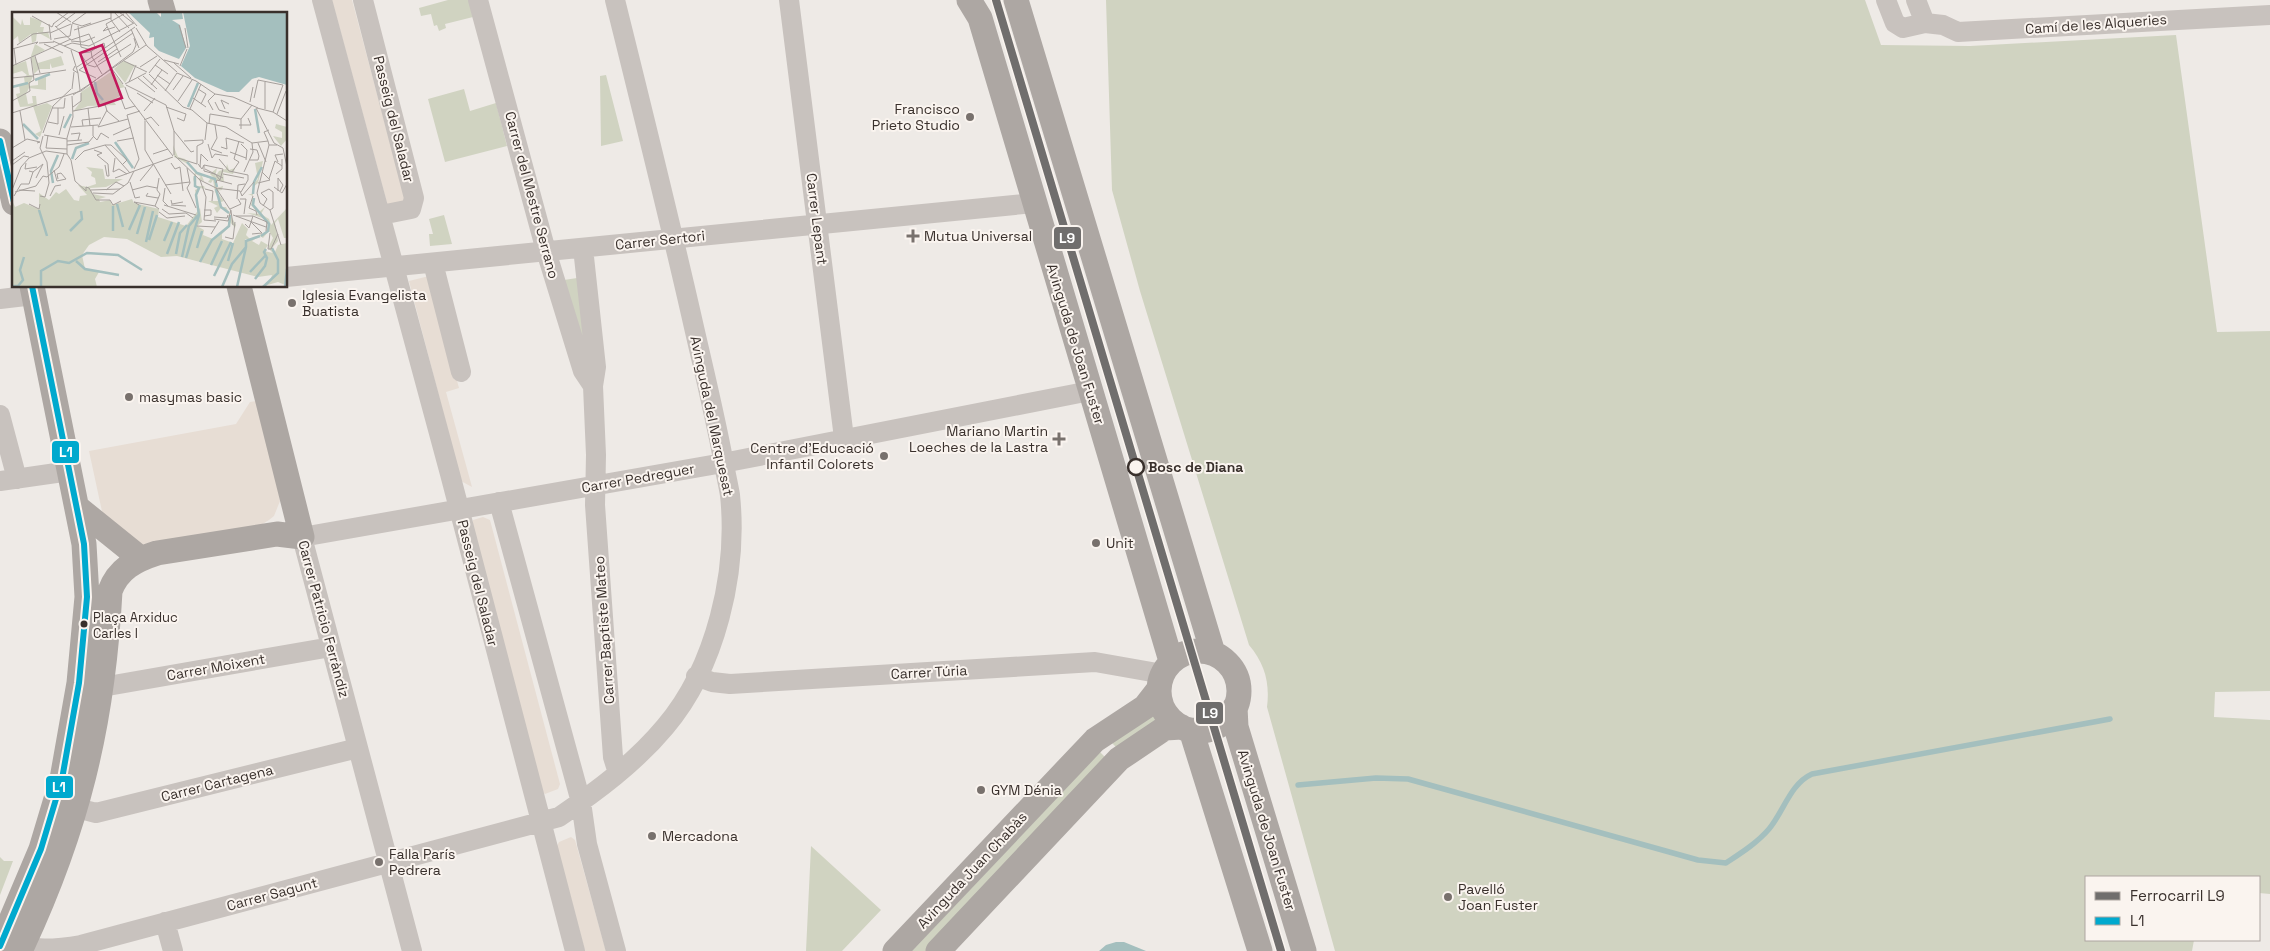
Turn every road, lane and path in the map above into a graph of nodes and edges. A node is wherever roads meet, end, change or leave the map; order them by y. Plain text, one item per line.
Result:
1 (322, 0) edge
2 (363, 0) edge
3 (478, 0) edge
4 (615, 0) edge
5 (789, 0) edge
6 (970, 0) edge
7 (1016, 0) edge
8 (1886, 0) edge
9 (1916, 0) edge
10 (2270, 15) edge
11 (1924, 23) junction
12 (0, 141) edge
13 (12, 194) edge
14 (1034, 203) junction
15 (382, 215) junction
16 (818, 226) junction
17 (674, 239) junction
18 (584, 248) junction
19 (546, 251) junction
20 (433, 262) junction
21 (394, 266) junction
22 (288, 277) edge
23 (240, 288) edge
24 (33, 290) edge
25 (0, 298) edge
26 (462, 372) dead end
27 (594, 386) junction
28 (1090, 391) junction
29 (0, 415) edge
30 (844, 438) junction
31 (723, 463) junction
32 (70, 471) junction
33 (9, 480) edge
34 (595, 485) junction
35 (0, 496) edge
36 (499, 502) junction
37 (78, 508) junction
38 (459, 509) junction
39 (302, 538) junction
40 (140, 558) junction
41 (331, 647) junction
42 (1213, 653) junction
43 (1164, 675) junction
44 (696, 676) junction
45 (102, 687) junction
46 (1235, 707) junction
47 (1187, 728) junction
48 (358, 748) junction
49 (618, 773) junction
50 (581, 802) junction
51 (77, 808) junction
52 (540, 823) junction
53 (389, 864) junction
54 (165, 922) junction
55 (11, 946) edge
56 (56, 949) edge
57 (173, 951) edge
58 (412, 951) edge
59 (574, 951) edge
60 (616, 951) edge
61 (896, 951) edge
62 (938, 951) edge
63 (1260, 951) edge
64 (1304, 951) edge

1 - 15 street, Passeig del Saladar
2 - 15 street, Passeig del Saladar
3 - 19 street, Carrer del Mestre Serrano
4 - 17 street, Avinguda del Marquesat
5 - 16 street, Carrer Lepant
6 - 14 main road, Avinguda de Joan Fuster
7 - 42 main road
8 - 11 street, Camí de les Alqueries
9 - 11 street
10 - 11 street, Camí de les Alqueries
12 - 13 main road
14 - 16 street, Carrer Sertori
14 - 28 main road, Avinguda de Joan Fuster
15 - 21 street, Passeig del Saladar
16 - 17 street, Carrer Sertori
16 - 30 street, Carrer Lepant
17 - 18 street, Carrer Sertori
17 - 31 street, Avinguda del Marquesat
18 - 19 street, Carrer Sertori
18 - 27 street
19 - 20 street, Carrer Sertori
19 - 27 street, Carrer del Mestre Serrano
20 - 21 street, Carrer Sertori
20 - 26 street
21 - 22 street, Carrer Sertori
21 - 38 street, Passeig del Saladar
23 - 39 main road, Carrer Patricio Ferràndiz
24 - 25 street
24 - 32 main road
27 - 34 street
28 - 30 street, Carrer Pedreguer
28 - 43 main road, Avinguda de Joan Fuster
29 - 33 street
30 - 31 street, Carrer Pedreguer
31 - 34 street, Carrer Pedreguer
31 - 44 street, Avinguda del Marquesat
32 - 33 street
32 - 37 main road
33 - 35 street
34 - 36 street, Carrer Pedreguer
34 - 49 street, Carrer Baptiste Mateo
36 - 38 street, Carrer Pedreguer
36 - 50 street
37 - 40 main road
37 - 55 main road
38 - 39 street, Carrer Pedreguer
38 - 52 street, Passeig del Saladar
39 - 40 main road
39 - 41 street, Carrer Patricio Ferràndiz
40 - 45 main road
41 - 45 street, Carrer Moixent
41 - 48 street, Carrer Patricio Ferràndiz
42 - 43 main road
42 - 46 main road
43 - 44 street, Carrer Túria
43 - 47 main road
43 - 61 main road, Avinguda Juan Chabàs
44 - 49 street, Avinguda del Marquesat
45 - 51 main road
46 - 47 main road
46 - 64 main road, Avinguda de Joan Fuster
47 - 62 main road
47 - 63 main road
48 - 51 street, Carrer Cartagena
48 - 53 street, Carrer Patricio Ferràndiz
49 - 50 street, Avinguda del Marquesat
50 - 52 street, Avinguda del Marquesat
50 - 60 street
51 - 55 main road
52 - 53 street, Carrer Sagunt
52 - 59 street, Passeig del Saladar
53 - 54 street, Carrer Sagunt
53 - 58 street, Carrer Patricio Ferràndiz
54 - 56 street, Carrer Sagunt
54 - 57 street
55 - 56 street, Carrer Sagunt

